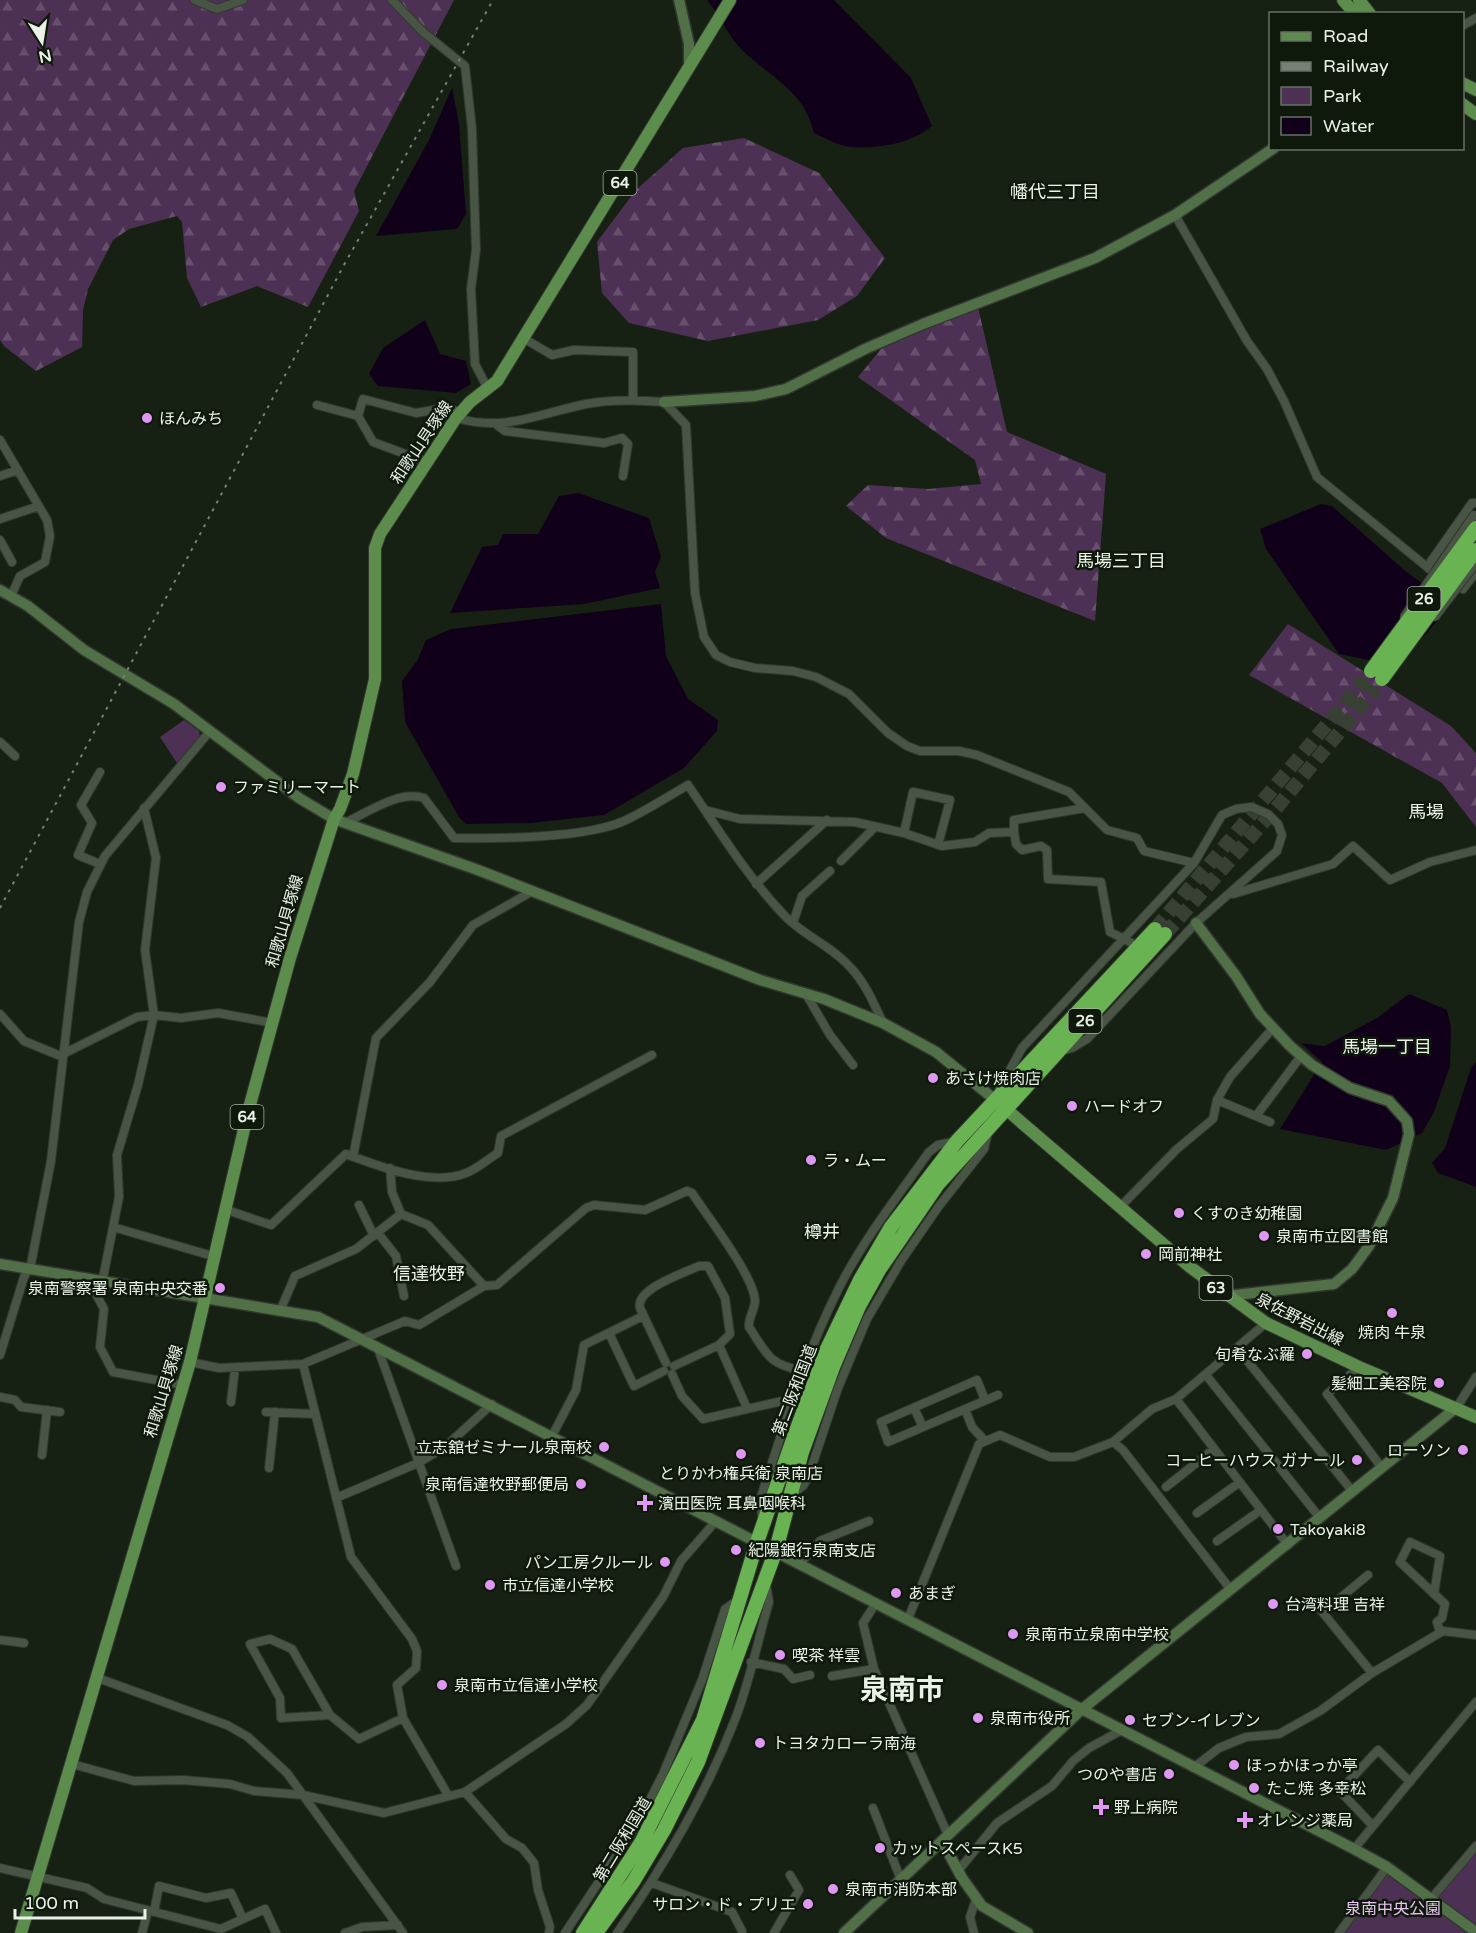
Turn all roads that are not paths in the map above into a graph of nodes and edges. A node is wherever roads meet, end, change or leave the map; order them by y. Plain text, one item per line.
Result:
1 (195, 0) edge
2 (243, 0) edge
3 (392, 0) edge
4 (679, 0) edge
5 (730, 0) edge
6 (1343, 0) edge
7 (1359, 0) edge
8 (1352, 12) edge
9 (1368, 12) edge
10 (689, 64) junction
11 (1271, 150) edge
12 (1175, 215) junction
13 (523, 338) junction
14 (488, 388) junction
15 (633, 400) junction
16 (664, 402) junction
17 (317, 405) dead end
18 (458, 415) junction
19 (358, 416) junction
20 (497, 425) junction
21 (0, 440) edge
22 (427, 462) junction
23 (18, 470) junction
24 (0, 476) edge
25 (623, 476) dead end
26 (1476, 503) edge
27 (39, 506) junction
28 (1475, 518) edge
29 (0, 519) edge
30 (0, 540) edge
31 (1476, 550) edge
32 (12, 562) dead end
33 (1476, 564) edge
34 (1427, 567) junction
35 (1476, 572) edge
36 (0, 590) edge
37 (11, 596) junction
38 (1407, 647) junction
39 (210, 731) junction
40 (0, 742) edge
41 (15, 756) dead end
42 (100, 772) dead end
43 (144, 808) junction
44 (1085, 808) junction
45 (705, 810) junction
46 (827, 820) junction
47 (339, 821) junction
48 (875, 827) junction
49 (1014, 832) junction
50 (904, 833) junction
51 (938, 845) junction
52 (1476, 850) edge
53 (841, 861) dead end
54 (1194, 863) junction
55 (100, 864) junction
56 (830, 871) dead end
57 (756, 884) junction
58 (531, 892) junction
59 (1229, 895) junction
60 (794, 923) junction
61 (1196, 923) junction
62 (1123, 939) junction
63 (1132, 944) dead end
64 (806, 994) junction
65 (0, 1014) edge
66 (154, 1015) junction
67 (273, 1023) junction
68 (883, 1023) junction
69 (1273, 1028) junction
70 (1056, 1052) junction
71 (652, 1055) dead end
72 (63, 1056) junction
73 (1301, 1056) junction
74 (853, 1065) dead end
75 (1217, 1100) junction
76 (999, 1103) junction
77 (1256, 1116) junction
78 (1270, 1122) dead end
79 (957, 1141) junction
80 (353, 1157) junction
81 (390, 1168) junction
82 (359, 1205) dead end
83 (1119, 1208) junction
84 (227, 1210) junction
85 (401, 1214) junction
86 (113, 1227) junction
87 (376, 1234) junction
88 (216, 1257) junction
89 (0, 1264) edge
90 (28, 1269) junction
91 (99, 1282) junction
92 (484, 1286) junction
93 (404, 1296) dead end
94 (1226, 1296) junction
95 (206, 1300) junction
96 (280, 1311) junction
97 (643, 1316) junction
98 (1266, 1323) junction
99 (609, 1333) junction
100 (364, 1340) junction
101 (719, 1345) junction
102 (376, 1346) junction
103 (1237, 1348) junction
104 (0, 1355) edge
105 (190, 1362) junction
106 (303, 1364) junction
107 (1359, 1367) junction
108 (235, 1368) junction
109 (669, 1369) junction
110 (802, 1371) junction
111 (1206, 1375) junction
112 (1476, 1377) edge
113 (183, 1385) junction
114 (998, 1395) dead end
115 (0, 1397) edge
116 (1176, 1399) junction
117 (985, 1400) junction
118 (231, 1402) dead end
119 (792, 1403) junction
120 (492, 1404) junction
121 (1457, 1407) junction
122 (747, 1408) junction
123 (914, 1408) junction
124 (965, 1409) junction
125 (47, 1410) junction
126 (60, 1412) dead end
127 (315, 1414) junction
128 (1476, 1417) edge
129 (923, 1427) junction
130 (552, 1436) junction
131 (985, 1441) junction
132 (1113, 1442) junction
133 (1214, 1449) junction
134 (42, 1455) dead end
135 (418, 1463) junction
136 (269, 1468) dead end
137 (1382, 1468) junction
138 (1240, 1482) junction
139 (1166, 1487) dead end
140 (1353, 1492) junction
141 (336, 1498) junction
142 (1261, 1510) junction
143 (1197, 1513) dead end
144 (1320, 1518) junction
145 (869, 1521) dead end
146 (715, 1522) junction
147 (762, 1528) junction
148 (1217, 1541) dead end
149 (757, 1542) junction
150 (1288, 1545) junction
151 (776, 1550) junction
152 (800, 1564) junction
153 (456, 1566) dead end
154 (1368, 1575) dead end
155 (765, 1580) junction
156 (1231, 1590) junction
157 (1434, 1594) junction
158 (739, 1599) junction
159 (876, 1603) junction
160 (1315, 1603) dead end
161 (1323, 1612) junction
162 (908, 1619) junction
163 (1440, 1632) junction
164 (1476, 1635) edge
165 (0, 1640) edge
166 (24, 1643) dead end
167 (751, 1662) junction
168 (874, 1669) junction
169 (1372, 1673) junction
170 (810, 1676) dead end
171 (832, 1676) dead end
172 (96, 1677) junction
173 (1476, 1702) edge
174 (1081, 1710) junction
175 (330, 1715) junction
176 (403, 1718) junction
177 (1122, 1730) junction
178 (72, 1764) junction
179 (1193, 1768) junction
180 (1410, 1782) junction
181 (465, 1792) junction
182 (303, 1795) junction
183 (448, 1795) junction
184 (873, 1808) dead end
185 (1373, 1826) junction
186 (945, 1838) junction
187 (1476, 1846) edge
188 (1354, 1849) junction
189 (1387, 1867) junction
190 (0, 1868) edge
191 (958, 1871) junction
192 (790, 1875) dead end
193 (39, 1876) junction
194 (901, 1880) junction
195 (652, 1883) junction
196 (976, 1899) junction
197 (1431, 1899) junction
198 (151, 1911) junction
199 (243, 1919) junction
200 (398, 1926) junction
201 (743, 1932) edge
202 (1476, 1932) edge
203 (21, 1933) edge
204 (142, 1933) edge
205 (276, 1933) edge
206 (345, 1933) edge
207 (403, 1933) edge
208 (549, 1933) edge
209 (565, 1933) edge
210 (583, 1933) edge
211 (596, 1933) edge
212 (617, 1933) edge
213 (774, 1933) edge
214 (844, 1933) edge
215 (975, 1933) edge
216 (1028, 1933) edge
217 (1339, 1933) edge

1 - 2 street
3 - 14 street
4 - 10 street
5 - 10 main road, 和歌山貝塚線 / 64
6 - 8 main road
7 - 9 main road
10 - 13 main road, 和歌山貝塚線 / 64
11 - 12 street
12 - 16 street
12 - 34 street
13 - 14 main road, 和歌山貝塚線 / 64
13 - 15 street
14 - 18 main road, 和歌山貝塚線 / 64
15 - 16 street
15 - 20 street
16 - 44 street
17 - 19 street
18 - 19 street
18 - 20 street
18 - 22 main road, 和歌山貝塚線 / 64
19 - 22 street
20 - 25 street
21 - 23 street
22 - 47 main road, 和歌山貝塚線 / 64
23 - 24 street
23 - 27 street
26 - 34 street
27 - 29 street
27 - 37 street
28 - 38 highway, 26, bridge
30 - 32 street
31 - 38 highway, 26, bridge
33 - 38 street, bridge
34 - 35 street
36 - 37 street
37 - 39 street
39 - 43 street
39 - 47 street
40 - 41 street
42 - 55 street
43 - 55 street
43 - 66 street
44 - 49 street
44 - 54 street
45 - 46 street
45 - 47 street
45 - 57 street
46 - 48 street
46 - 57 street
47 - 58 street
47 - 67 main road, 和歌山貝塚線 / 64
48 - 50 street
48 - 53 street
49 - 51 street
49 - 62 street
50 - 51 street
50 - 51 street
52 - 59 street
54 - 59 street
54 - 62 street
55 - 72 street
56 - 60 street
57 - 60 street
58 - 64 street
58 - 80 street
59 - 61 street
60 - 68 street
61 - 69 street
61 - 70 street
62 - 63 street
62 - 76 street
64 - 68 street
64 - 74 street
65 - 72 street
66 - 67 street
66 - 72 street
66 - 86 street
67 - 84 main road, 和歌山貝塚線 / 64
68 - 76 street
69 - 73 street
69 - 75 street
70 - 76 highway, 第二阪和国道 / 26
70 - 76 highway, 第二阪和国道 / 26
71 - 81 street
72 - 90 street
73 - 77 street
73 - 94 street
75 - 77 street
75 - 83 street
76 - 79 highway, 第二阪和国道 / 26
76 - 83 main road, 泉佐野岩出線 / 63
76 - 151 highway, 第二阪和国道 / 26
77 - 78 street
79 - 110 street
79 - 147 highway, 第二阪和国道 / 26
80 - 81 street
80 - 84 street
81 - 85 street
82 - 87 street
83 - 94 main road, 泉佐野岩出線 / 63
84 - 88 main road, 和歌山貝塚線 / 64
85 - 87 street
85 - 92 street
86 - 88 street
86 - 91 street
87 - 93 street
87 - 96 street
88 - 95 main road, 和歌山貝塚線 / 64
89 - 90 street
90 - 91 street
90 - 104 street
91 - 95 street
91 - 113 street
92 - 100 street
92 - 110 street
94 - 98 main road, 泉佐野岩出線 / 63
95 - 96 street
95 - 105 main road, 和歌山貝塚線 / 64
96 - 100 street
97 - 99 street
97 - 101 street
97 - 109 street
98 - 103 street
98 - 107 main road, 泉佐野岩出線 / 63
99 - 109 street
99 - 130 street
100 - 102 street
100 - 106 street
101 - 109 street
101 - 122 street
102 - 120 street
102 - 135 street
103 - 111 street
103 - 140 street
105 - 108 street
105 - 113 main road, 和歌山貝塚線 / 64
106 - 108 street
106 - 127 street
107 - 121 main road, 泉佐野岩出線 / 63
107 - 137 street
108 - 118 street
109 - 122 street
110 - 119 street
111 - 116 street
111 - 144 street
112 - 121 street
113 - 172 main road, 和歌山貝塚線 / 64
114 - 117 street
115 - 125 street
116 - 132 street
116 - 133 street
117 - 123 street
117 - 124 street
119 - 122 street
119 - 147 street
120 - 130 street
120 - 135 street
121 - 128 main road, 泉佐野岩出線 / 63
121 - 137 street
123 - 129 street
123 - 129 street
124 - 129 street
124 - 131 street
125 - 126 street
125 - 134 street
127 - 136 street
127 - 141 street
130 - 146 street
131 - 132 street
131 - 162 street
132 - 156 street
133 - 138 street
133 - 139 street
135 - 141 street
135 - 153 street
137 - 140 street
138 - 142 street
138 - 143 street
140 - 144 street
141 - 176 street
142 - 148 street
142 - 150 street
144 - 150 street
145 - 152 street
146 - 149 street
146 - 181 street
147 - 149 highway, 第二阪和国道 / 26
149 - 151 street
149 - 158 highway, 第二阪和国道 / 26
150 - 156 street
151 - 152 street
151 - 155 highway, 第二阪和国道 / 26
152 - 159 street
154 - 161 street
155 - 167 street
155 - 211 highway, 第二阪和国道 / 26
156 - 174 street
157 - 157 street
157 - 163 street
158 - 209 street
158 - 210 highway, 第二阪和国道 / 26
159 - 162 street
159 - 168 street
160 - 161 street
161 - 169 street
162 - 174 street
163 - 164 street
163 - 169 street
165 - 166 street
167 - 170 street
167 - 195 street
168 - 171 street
168 - 186 street
169 - 179 street
172 - 178 main road, 和歌山貝塚線 / 64
172 - 182 street
173 - 180 street
174 - 177 street
174 - 186 street
175 - 175 street
175 - 176 street
176 - 183 street
177 - 179 street
177 - 191 street
178 - 182 street
178 - 193 main road, 和歌山貝塚線 / 64
179 - 188 street
180 - 185 street
180 - 185 street
181 - 183 street
181 - 208 street
182 - 183 street
182 - 200 street
184 - 194 street
185 - 188 street
186 - 191 street
186 - 194 street
187 - 197 street
188 - 189 street
189 - 197 street
189 - 217 street
190 - 193 street
191 - 196 street
192 - 213 street
193 - 198 street
193 - 203 main road, 和歌山貝塚線 / 64
194 - 214 street
195 - 201 street
195 - 212 street
196 - 215 street
196 - 216 street
197 - 202 street
198 - 199 street
198 - 199 street
198 - 204 street
199 - 205 street
200 - 206 street
200 - 207 street

